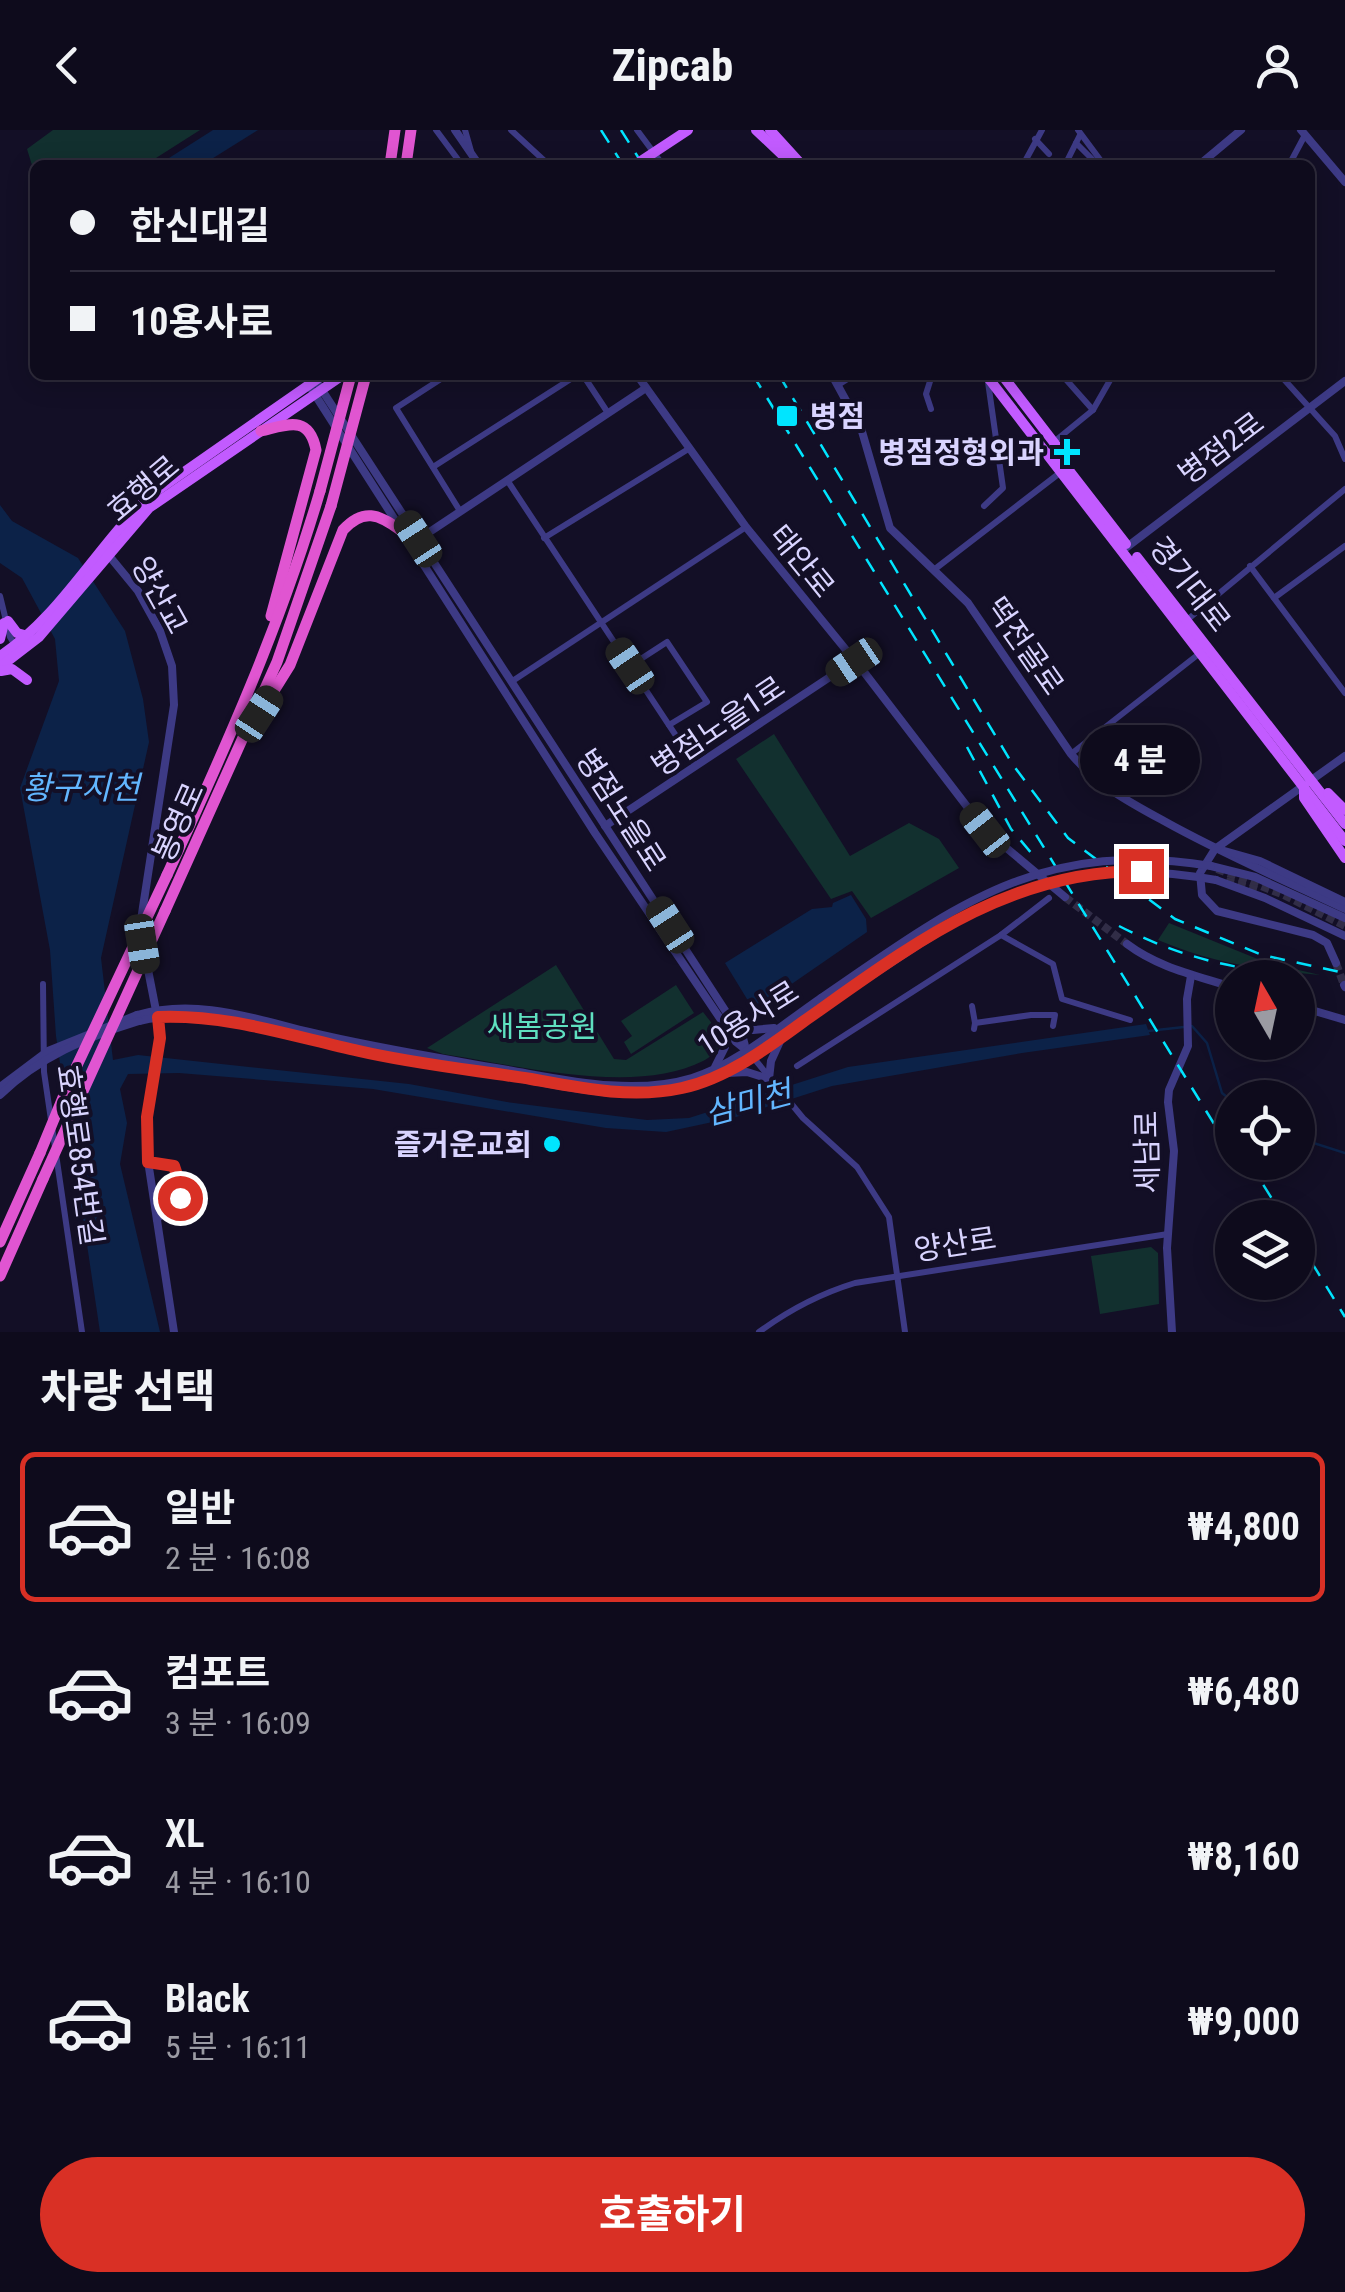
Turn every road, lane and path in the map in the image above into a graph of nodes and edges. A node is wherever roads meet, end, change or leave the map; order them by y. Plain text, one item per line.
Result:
1 (395, 130) edge
2 (411, 130) edge
3 (436, 130) edge
4 (455, 130) edge
5 (465, 130) edge
6 (511, 130) edge
7 (637, 130) edge
8 (688, 130) edge
9 (699, 130) edge
10 (756, 130) edge
11 (770, 130) edge
12 (1042, 130) edge
13 (1242, 130) edge
14 (1079, 132) edge
15 (1303, 132) edge
16 (1036, 139) junction
17 (1076, 142) junction
18 (1048, 154) dead end
19 (391, 160) edge
20 (407, 160) edge
21 (458, 160) edge
22 (475, 160) edge
23 (476, 160) edge
24 (544, 160) edge
25 (643, 160) edge
26 (654, 160) edge
27 (660, 160) edge
28 (787, 160) edge
29 (797, 160) edge
30 (1026, 160) edge
31 (1067, 160) edge
32 (1096, 160) edge
33 (1098, 160) edge
34 (1204, 160) edge
35 (1291, 160) edge
36 (1345, 182) edge
37 (350, 380) edge
38 (365, 380) edge
39 (439, 380) edge
40 (572, 380) edge
41 (584, 380) edge
42 (640, 380) edge
43 (835, 380) edge
44 (846, 380) edge
45 (930, 380) edge
46 (991, 380) edge
47 (994, 380) edge
48 (995, 380) edge
49 (1066, 380) edge
50 (1111, 380) edge
51 (1284, 380) edge
52 (1345, 381) edge
53 (317, 385) edge
54 (838, 385) junction
55 (646, 388) junction
56 (294, 407) junction
57 (932, 409) dead end
58 (1093, 410) junction
59 (1308, 410) junction
60 (329, 413) junction
61 (608, 413) junction
62 (261, 431) junction
63 (1054, 441) junction
64 (690, 448) junction
65 (1345, 459) edge
66 (1061, 466) junction
67 (433, 468) junction
68 (507, 480) junction
69 (1345, 489) edge
70 (984, 506) dead end
71 (460, 511) junction
72 (132, 513) junction
73 (397, 515) junction
74 (746, 527) junction
75 (127, 530) junction
76 (400, 530) junction
77 (544, 538) junction
78 (414, 542) junction
79 (1345, 546) edge
80 (1126, 548) junction
81 (105, 551) junction
82 (434, 564) junction
83 (1250, 566) junction
84 (936, 569) junction
85 (426, 570) junction
86 (0, 596) edge
87 (1274, 598) junction
88 (6, 620) junction
89 (1187, 620) junction
90 (600, 621) junction
91 (33, 635) junction
92 (0, 640) edge
93 (16, 651) junction
94 (1201, 652) junction
95 (492, 653) junction
96 (0, 656) edge
97 (482, 657) junction
98 (854, 662) junction
99 (630, 666) junction
100 (0, 670) edge
101 (28, 680) dead end
102 (254, 682) junction
103 (512, 682) junction
104 (1345, 693) edge
105 (529, 710) junction
106 (520, 715) junction
107 (669, 726) junction
108 (244, 738) junction
109 (1071, 754) junction
110 (1345, 756) edge
111 (696, 767) junction
112 (1308, 783) junction
113 (584, 794) junction
114 (574, 800) junction
115 (1345, 810) edge
116 (1345, 824) edge
117 (605, 826) junction
118 (1345, 841) edge
119 (1215, 849) junction
120 (1345, 858) edge
121 (627, 860) junction
122 (618, 866) junction
123 (1064, 897) tunnel mouth
124 (1049, 898) dead end
125 (1345, 906) edge
126 (1345, 918) edge
127 (1001, 935) junction
128 (1345, 936) edge
129 (1127, 944) tunnel mouth
130 (1336, 963) dead end
131 (1192, 976) junction
132 (1215, 982) edge
133 (43, 984) dead end
134 (823, 1002) junction
135 (972, 1006) dead end
136 (1315, 1011) edge
137 (157, 1014) junction
138 (138, 1018) junction
139 (1130, 1020) dead end
140 (1345, 1020) edge
141 (729, 1024) junction
142 (1054, 1026) dead end
143 (781, 1032) junction
144 (749, 1053) junction
145 (798, 1066) dead end
146 (718, 1071) junction
147 (769, 1079) junction
148 (0, 1087) edge
149 (0, 1095) edge
150 (148, 1162) junction
151 (156, 1220) junction
152 (1168, 1234) junction
153 (0, 1242) edge
154 (0, 1276) edge
155 (898, 1276) junction
156 (82, 1332) edge
157 (174, 1332) edge
158 (759, 1332) edge
159 (905, 1332) edge
160 (1172, 1332) edge

1 - 19 highway
2 - 20 highway
3 - 21 street
4 - 22 street
5 - 23 street
6 - 24 street
7 - 27 street
8 - 25 main road, bridge
9 - 26 main road, bridge
10 - 28 main road
11 - 29 main road
12 - 16 street
13 - 34 street
14 - 17 street
14 - 33 street
15 - 35 street
15 - 36 street
16 - 18 street
16 - 30 street
17 - 31 street
17 - 32 street
37 - 102 highway, 봉영로, bridge
38 - 108 highway, 봉영로, bridge
39 - 67 street
40 - 67 street
41 - 61 street
42 - 55 street, 태안로
43 - 54 street, 떡전골로
44 - 54 street
45 - 57 street
46 - 70 street
47 - 66 main road, 경기대로
48 - 63 main road
49 - 58 street
50 - 58 street
51 - 59 street
52 - 59 street, 병점2로
53 - 56 main road, 효행로
53 - 60 street, 병점노을로
53 - 72 main road, 효행로
54 - 84 street, 떡전골로
55 - 61 street
55 - 64 street, 태안로
56 - 60 street
56 - 62 main road, 효행로
58 - 63 street
59 - 65 street
59 - 80 street, 병점2로
60 - 73 street, 병점노을로
61 - 68 street
62 - 75 main road, 효행로
62 - 102 highway
63 - 66 main road
64 - 74 street, 태안로
64 - 77 street
66 - 80 main road, 경기대로
66 - 84 street
67 - 71 street
68 - 71 street
68 - 77 street
69 - 83 street
71 - 78 street
72 - 75 main road
72 - 81 main road, 효행로
73 - 76 street, 병점노을로
73 - 78 street, 병점노을로
74 - 90 street
74 - 98 street, 태안로
75 - 81 main road, 효행로
76 - 78 street, 병점노을로
76 - 108 highway
77 - 90 street
78 - 82 street, 병점노을로
78 - 85 street, 병점노을로
79 - 87 street
80 - 89 main road, 경기대로
80 - 94 main road, 경기대로
81 - 91 main road, 효행로
81 - 137 street, 양산교
82 - 85 street
82 - 95 street, 병점노을로
83 - 87 street
83 - 89 street
84 - 109 street, 떡전골로
85 - 97 street, 병점노을로
86 - 88 street
87 - 104 street
88 - 91 main road
88 - 92 main road
88 - 93 street
89 - 112 main road, 경기대로
90 - 99 street
90 - 103 street
91 - 93 main road
93 - 96 main road
93 - 100 main road
94 - 109 street
94 - 112 main road, 경기대로
95 - 97 street
95 - 103 street, 병점노을로
97 - 106 street, 병점노을로
98 - 111 street, 병점노을1로
98 - 123 street, 태안로
99 - 107 street
99 - 107 street
100 - 101 main road
102 - 153 highway, 봉영로, bridge
103 - 105 street, 병점노을로
105 - 106 street
105 - 113 street, 병점노을로
106 - 114 street, 병점노을로
107 - 111 street
108 - 154 highway, 봉영로, bridge
109 - 119 street, 떡전골로
110 - 112 street
111 - 117 street, 병점노을1로
112 - 115 main road
112 - 116 main road, 경기대로
112 - 118 main road, 경기대로
112 - 119 street
112 - 120 main road
113 - 114 street
113 - 117 street, 병점노을로
114 - 122 street, 병점노을로
117 - 121 street, 병점노을로
119 - 125 street, 떡전골로
119 - 130 street
121 - 122 street
121 - 141 street, 병점노을로
122 - 141 street, 병점노을로
124 - 127 street
126 - 134 street, 10용사로, bridge
127 - 139 street
127 - 145 street
128 - 134 street, 10용사로, bridge
129 - 131 street
131 - 132 street
131 - 152 street, 세남로
133 - 156 street, 효행로854번길
134 - 143 street, 10용사로
135 - 142 street
136 - 140 street
137 - 138 street, 10용사로
137 - 146 street, 10용사로
137 - 150 street, 양산교
138 - 148 street, 10용사로, bridge
138 - 149 street, 10용사로, bridge
141 - 143 street
141 - 144 street, 병점노을로
141 - 146 street
143 - 144 street, 10용사로
143 - 147 street
144 - 146 street, 10용사로
144 - 147 street
146 - 147 street
147 - 155 street
150 - 151 street, 양산교
150 - 151 street
151 - 157 street, 양산교
152 - 155 street, 양산로
152 - 160 street, 세남로
155 - 158 street, 양산로
155 - 159 street

